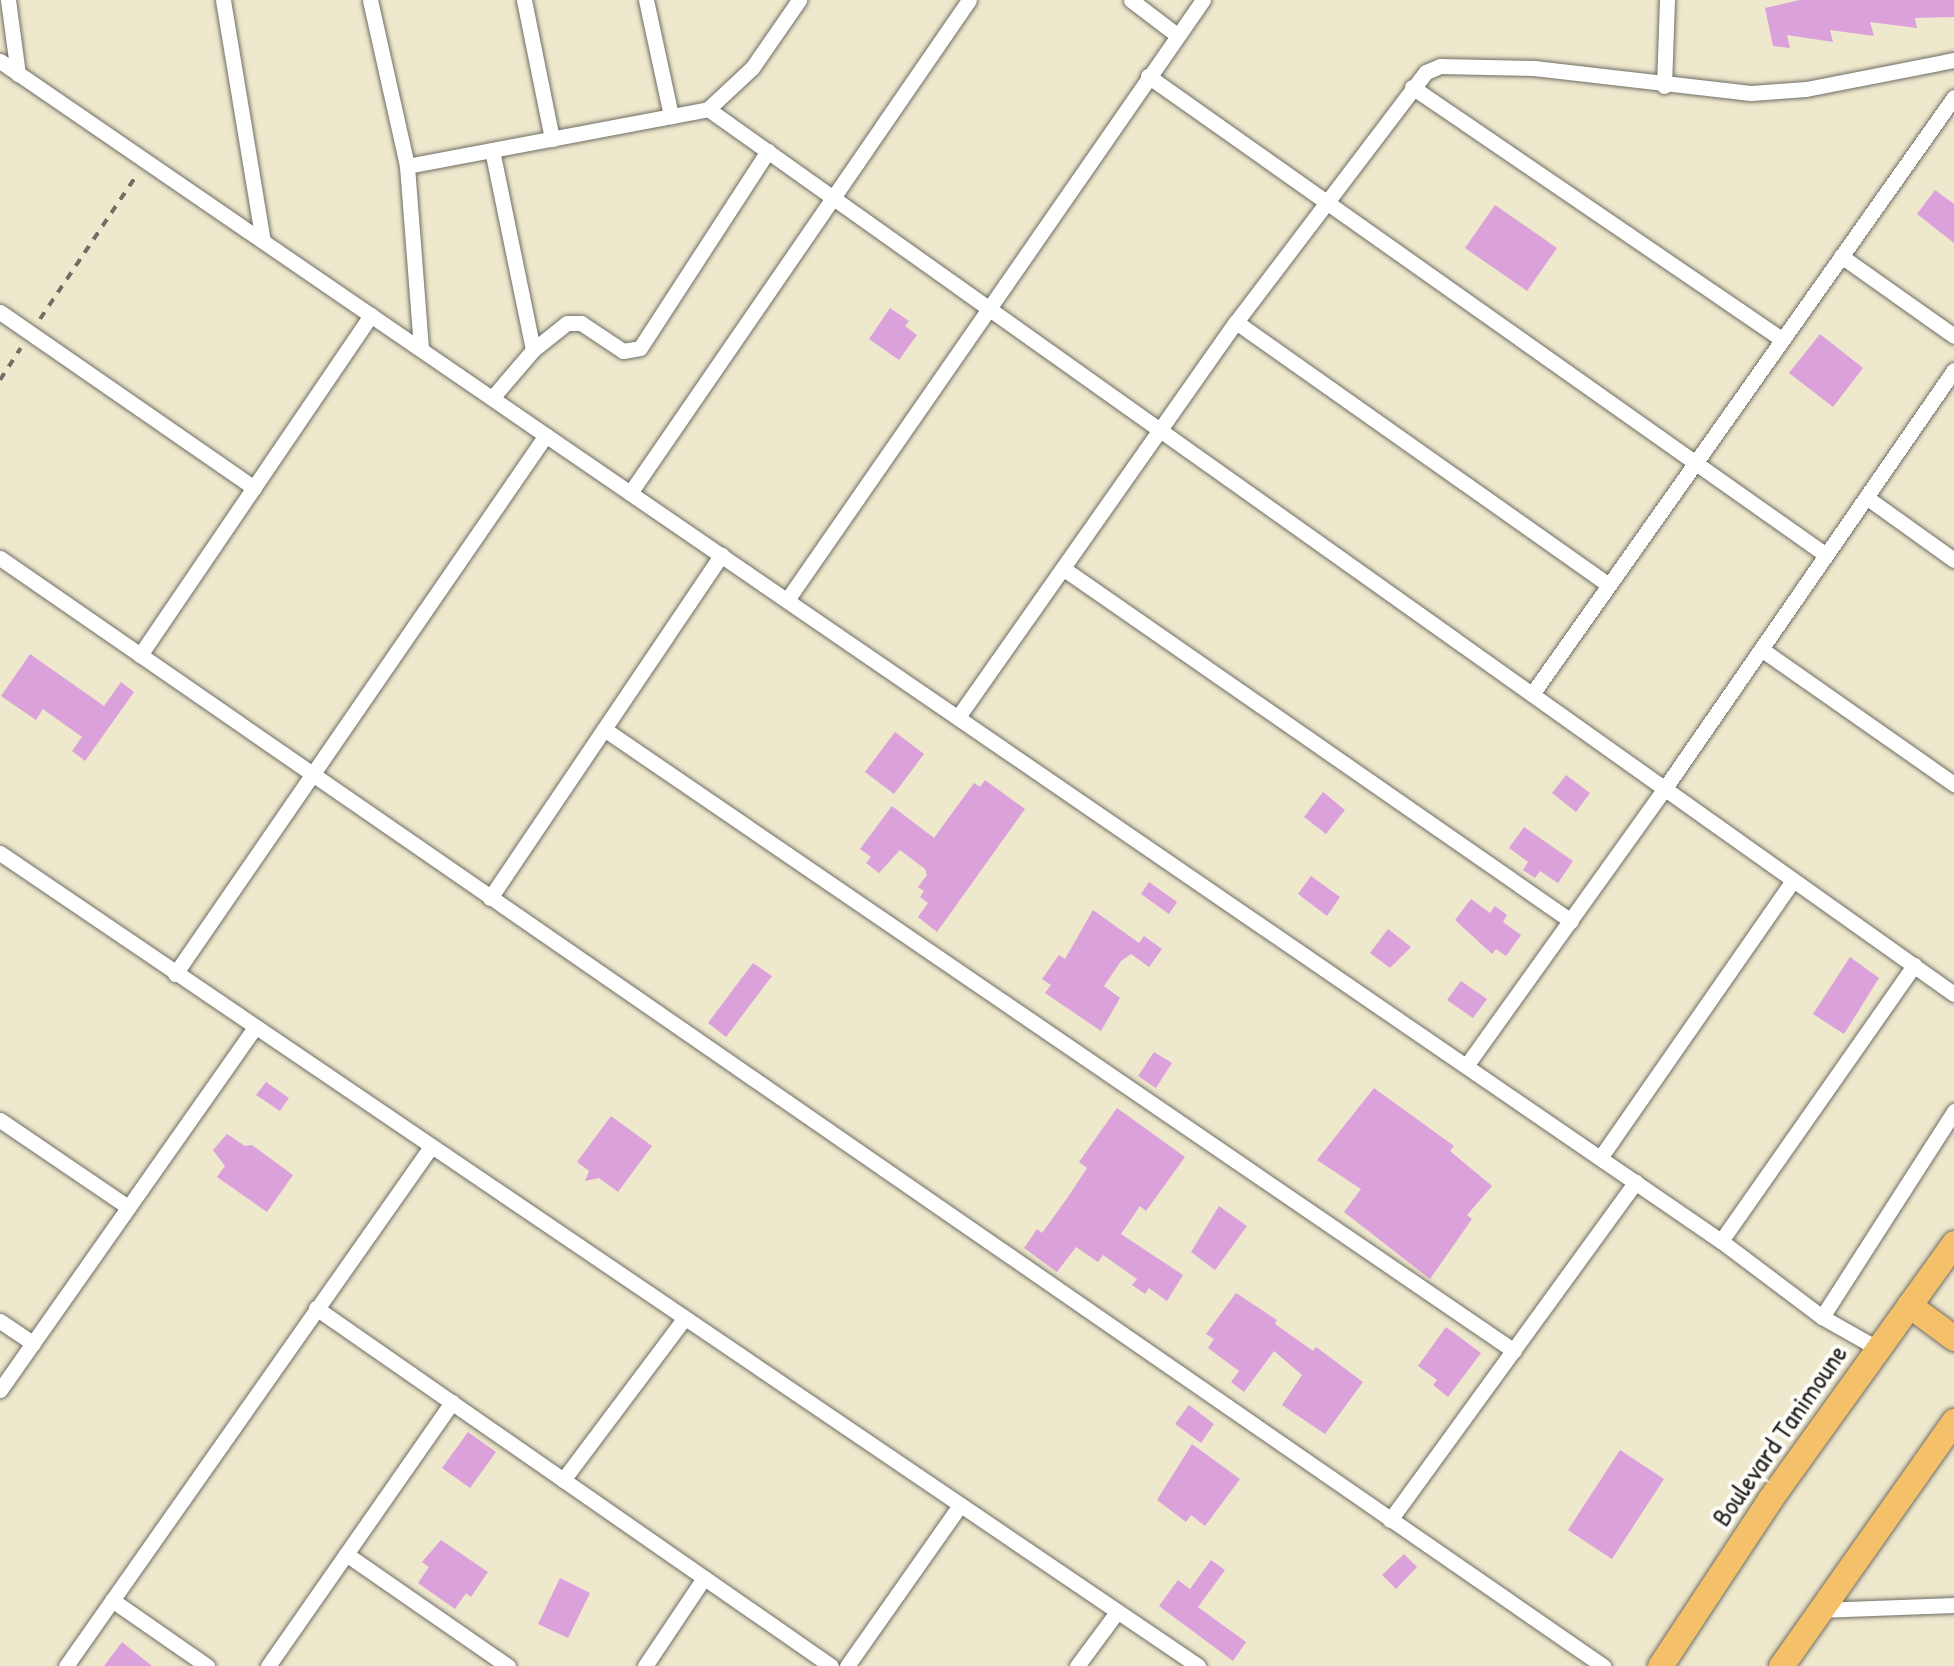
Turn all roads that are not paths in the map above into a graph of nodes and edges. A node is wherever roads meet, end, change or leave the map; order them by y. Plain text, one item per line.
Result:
1 (8, 0) edge
2 (223, 0) edge
3 (370, 0) edge
4 (524, 0) edge
5 (646, 0) edge
6 (799, 0) edge
7 (969, 0) edge
8 (1131, 0) edge
9 (1203, 0) edge
10 (1667, 0) edge
11 (1177, 35) junction
12 (1954, 60) edge
13 (0, 61) edge
14 (18, 74) junction
15 (1148, 76) junction
16 (1412, 86) junction
17 (1664, 86) junction
18 (1954, 97) edge
19 (708, 109) junction
20 (671, 116) junction
21 (552, 139) junction
22 (492, 150) junction
23 (768, 151) junction
24 (407, 166) junction
25 (835, 199) junction
26 (1327, 200) junction
27 (262, 241) junction
28 (1841, 256) junction
29 (991, 310) junction
30 (0, 312) edge
31 (371, 315) junction
32 (1236, 322) junction
33 (1954, 336) edge
34 (1781, 339) junction
35 (420, 349) junction
36 (533, 350) junction
37 (1954, 370) edge
38 (492, 398) junction
39 (1162, 432) junction
40 (546, 435) junction
41 (1696, 462) junction
42 (254, 488) junction
43 (630, 493) junction
44 (1866, 497) junction
45 (721, 555) junction
46 (1826, 555) junction
47 (0, 558) edge
48 (1954, 560) edge
49 (1064, 569) junction
50 (1609, 584) junction
51 (786, 600) junction
52 (1761, 649) junction
53 (140, 654) junction
54 (1532, 694) junction
55 (958, 717) junction
56 (604, 729) junction
57 (314, 775) junction
58 (1954, 784) edge
59 (1665, 788) junction
60 (0, 853) edge
61 (1794, 880) junction
62 (490, 898) junction
63 (1570, 921) junction
64 (1914, 965) junction
65 (175, 974) junction
66 (1954, 994) edge
67 (254, 1029) junction
68 (1466, 1066) junction
69 (1954, 1111) edge
70 (0, 1120) edge
71 (430, 1148) junction
72 (1600, 1158) junction
73 (1636, 1182) junction
74 (128, 1207) junction
75 (1721, 1241) junction
76 (1954, 1243) edge
77 (1909, 1305) junction
78 (316, 1308) junction
79 (1822, 1316) junction
80 (684, 1319) junction
81 (0, 1321) edge
82 (1954, 1338) edge
83 (33, 1343) junction
84 (1877, 1348) junction
85 (1514, 1351) junction
86 (0, 1390) edge
87 (452, 1402) junction
88 (1954, 1421) edge
89 (564, 1480) junction
90 (960, 1506) junction
91 (1390, 1520) junction
92 (346, 1554) junction
93 (704, 1578) junction
94 (112, 1600) junction
95 (1954, 1605) edge
96 (1820, 1610) junction
97 (1117, 1612) junction
98 (66, 1666) edge
99 (207, 1666) edge
100 (268, 1666) edge
101 (508, 1666) edge
102 (645, 1666) edge
103 (831, 1666) edge
104 (848, 1666) edge
105 (1077, 1666) edge
106 (1198, 1666) edge
107 (1602, 1666) edge
108 (1660, 1666) edge
109 (1781, 1666) edge

1 - 14 street
2 - 27 street
3 - 24 street
4 - 21 street
5 - 20 street
6 - 19 street
7 - 25 street
8 - 11 street
9 - 11 street
10 - 17 street
11 - 15 street
12 - 17 street
13 - 14 street
14 - 27 street
15 - 26 street
15 - 29 street
16 - 17 street
16 - 26 street
16 - 34 street
18 - 28 street
19 - 20 street
19 - 23 street
20 - 21 street
21 - 22 street
22 - 24 street
22 - 36 street
23 - 25 street
23 - 36 street
24 - 35 street
25 - 29 street
25 - 43 street
26 - 32 street
26 - 41 street
27 - 31 street
28 - 33 street
28 - 34 street
29 - 39 street
29 - 51 street
30 - 42 street
31 - 35 street
31 - 42 street
32 - 39 street
32 - 50 street
34 - 41 street
35 - 38 street
36 - 38 street
37 - 44 street
38 - 40 street
39 - 49 street
39 - 54 street
40 - 43 street
40 - 57 street
41 - 46 street
41 - 50 street
42 - 53 street
43 - 45 street
44 - 46 street
44 - 48 street
45 - 51 street
45 - 56 street
46 - 52 street
47 - 53 street
49 - 55 street
49 - 63 street
50 - 54 street
51 - 55 street
52 - 58 street
52 - 59 street
53 - 57 street
54 - 59 street
55 - 68 street
56 - 62 street
56 - 85 street
57 - 62 street
57 - 65 street
59 - 61 street
59 - 63 street
60 - 65 street
61 - 64 street
61 - 72 street
62 - 91 street
63 - 68 street
64 - 66 street
64 - 75 street
65 - 67 street
67 - 71 street
67 - 74 street
68 - 72 street
69 - 79 street
70 - 74 street
71 - 78 street
71 - 80 street
72 - 73 street
73 - 75 street
73 - 85 street
74 - 83 street
75 - 79 street
76 - 77 main road, Boulevard Tanimoune
77 - 82 main road
77 - 84 main road, Boulevard Tanimoune
78 - 87 street
78 - 94 street
79 - 84 street
80 - 89 street
80 - 90 street
81 - 83 street
83 - 86 street
84 - 108 main road, Boulevard Tanimoune
85 - 91 street
87 - 89 street
87 - 92 street
88 - 96 main road
89 - 93 street
90 - 97 street
90 - 104 street
91 - 107 street
92 - 100 street
92 - 101 street
93 - 102 street
93 - 103 street
94 - 98 street
94 - 99 street
95 - 96 street
96 - 109 main road
97 - 105 street
97 - 106 street

